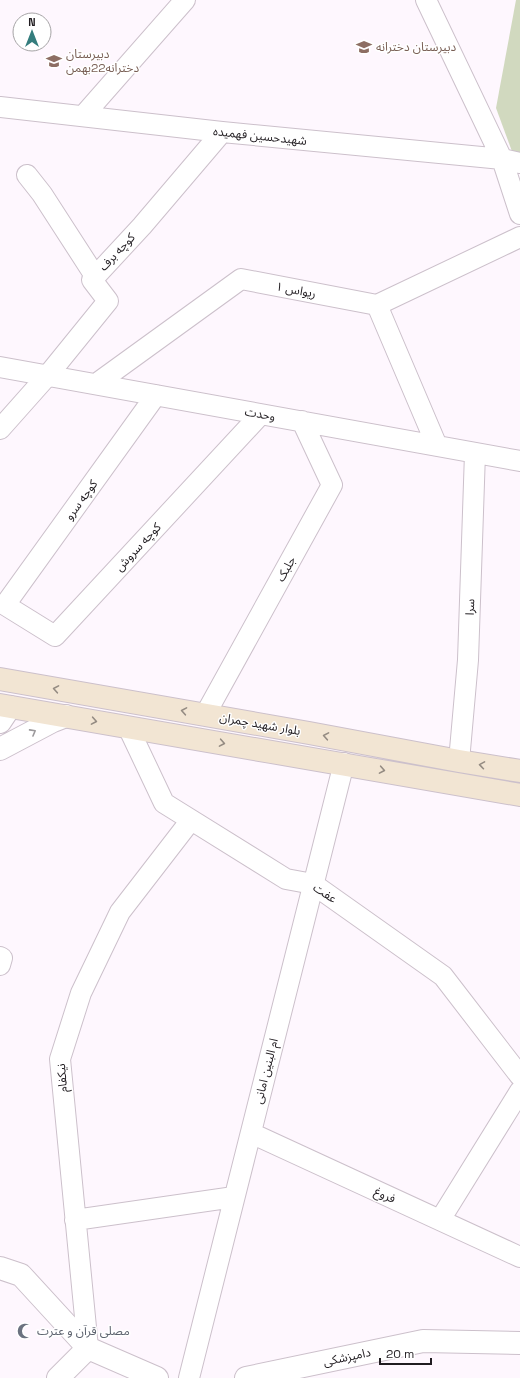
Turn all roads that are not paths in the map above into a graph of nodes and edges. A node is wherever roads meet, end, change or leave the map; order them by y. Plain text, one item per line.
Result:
1 (185, 0) edge
2 (426, 0) edge
3 (0, 107) edge
4 (83, 116) junction
5 (222, 132) junction
6 (511, 161) edge
7 (27, 175) dead end
8 (520, 214) edge
9 (520, 237) edge
10 (95, 276) junction
11 (377, 305) junction
12 (0, 366) edge
13 (48, 375) junction
14 (96, 384) junction
15 (156, 395) junction
16 (262, 414) junction
17 (302, 421) junction
18 (0, 429) edge
19 (437, 446) junction
20 (475, 453) junction
21 (520, 461) edge
22 (2, 609) edge
23 (0, 679) edge
24 (3, 711) edge
25 (205, 715) junction
26 (66, 716) junction
27 (128, 727) junction
28 (350, 740) junction
29 (0, 749) edge
30 (459, 761) junction
31 (344, 764) junction
32 (520, 771) edge
33 (520, 795) edge
34 (191, 820) junction
35 (314, 884) junction
36 (0, 957) edge
37 (0, 965) edge
38 (520, 1076) edge
39 (520, 1091) edge
40 (251, 1133) junction
41 (234, 1198) junction
42 (75, 1220) junction
43 (440, 1220) junction
44 (520, 1257) edge
45 (0, 1268) edge
46 (520, 1343) edge
47 (88, 1348) junction
48 (58, 1378) edge
49 (157, 1378) edge
50 (189, 1378) edge
51 (246, 1378) edge

1 - 4 street
2 - 6 street
3 - 4 street, شهیدحسین فهمیده
4 - 5 street, شهیدحسین فهمیده
5 - 6 street, شهیدحسین فهمیده
5 - 10 street, کوچه برف
6 - 8 street
7 - 10 street
9 - 11 street
10 - 13 street, کوچه برف
11 - 14 street, ریواس ۱
11 - 19 street
12 - 13 street, وحدت
13 - 14 street, وحدت
13 - 18 street, کوچه برف
14 - 15 street, وحدت
15 - 16 street, وحدت
15 - 22 street, کوچه سرو
16 - 17 street, وحدت
16 - 22 street, کوچه سروش
17 - 19 street, وحدت
17 - 25 street, جلبک
19 - 20 street, وحدت
20 - 21 street, وحدت
20 - 30 street, سرا
25 -> 23 main road, بلوار شهید چمران
24 - 26 main road, بلوار شهید چمران
28 -> 25 main road, بلوار شهید چمران
26 -> 27 main road, بلوار شهید چمران
29 -> 26 street
27 -> 31 main road, بلوار شهید چمران
27 - 34 street, عفت
28 - 30 main road, بلوار شهید چمران
28 - 31 main road
32 -> 30 main road, بلوار شهید چمران
31 -> 33 main road, بلوار شهید چمران
31 - 35 street, ام البنین امانی
34 - 35 street, عفت
34 - 42 street, نیکفام
35 - 38 street, عفت
35 - 40 street, ام البنین امانی
36 - 37 street
39 - 43 street
40 - 41 street, ام البنین امانی
40 - 43 street, فروغ
41 - 42 street
41 - 50 street, ام البنین امانی
42 - 47 street, نیکفام
43 - 44 street, فروغ
45 - 47 street
46 - 51 street, دامپزشکی
47 - 48 street
47 - 49 street

